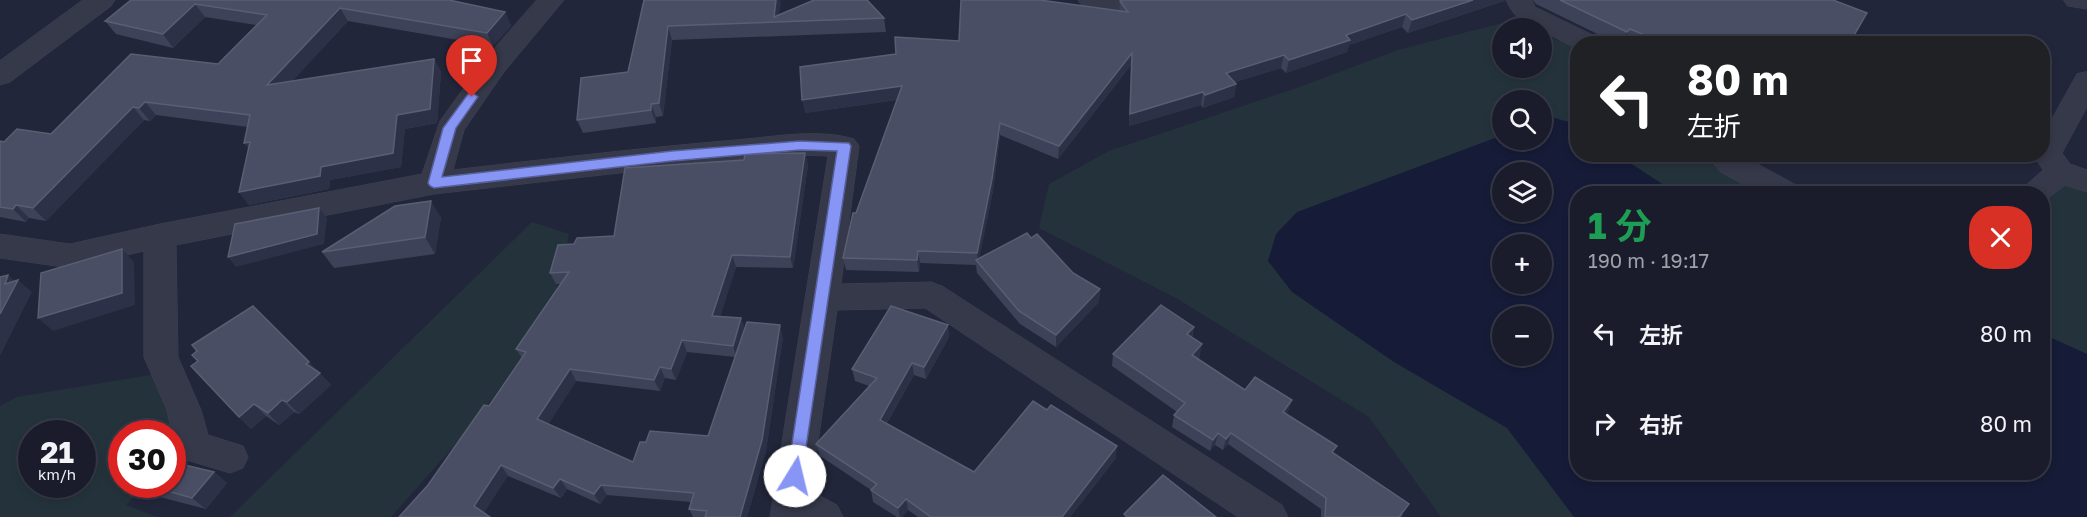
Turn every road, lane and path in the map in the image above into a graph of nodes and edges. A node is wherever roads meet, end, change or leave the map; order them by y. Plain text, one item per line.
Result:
1 (101, 0) edge
2 (551, 0) edge
3 (1091, 0) edge
4 (1119, 0) edge
5 (1519, 0) edge
6 (2077, 0) edge
7 (2087, 1) edge
8 (1574, 36) edge
9 (0, 75) edge
10 (2087, 81) edge
11 (2050, 149) edge
12 (2050, 157) edge
13 (1729, 162) edge
14 (2073, 176) edge
15 (434, 183) junction
16 (1772, 186) edge
17 (2050, 187) edge
18 (160, 236) junction
19 (0, 246) edge
20 (823, 297) junction
21 (230, 457) dead end
22 (790, 508) edge
23 (824, 517) edge
24 (1269, 517) edge

1 - 9 street
2 - 15 street
3 - 4 street
5 - 8 street
6 - 7 street
10 - 11 street
12 - 14 street
13 - 16 street
14 - 17 street
15 - 18 street
15 - 20 street
18 - 19 street
18 - 21 street
20 - 22 street
20 - 24 street
22 - 23 street

